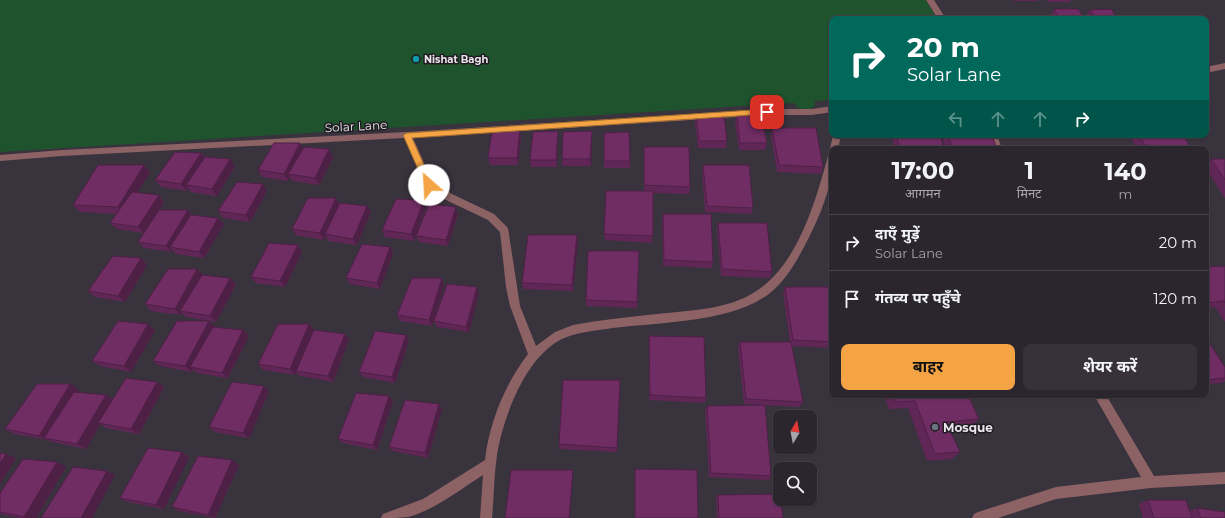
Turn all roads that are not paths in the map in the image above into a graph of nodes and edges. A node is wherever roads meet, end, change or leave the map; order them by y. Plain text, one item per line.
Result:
1 (930, 0) edge
2 (940, 16) edge
3 (1225, 66) edge
4 (1209, 69) edge
5 (829, 109) edge
6 (407, 135) junction
7 (0, 158) edge
8 (829, 165) edge
9 (534, 355) junction
10 (1102, 398) edge
11 (491, 463) junction
12 (1225, 478) edge
13 (1151, 482) junction
14 (387, 518) edge
15 (486, 518) edge
16 (978, 518) edge

1 - 2 street
3 - 4 street
5 - 6 street, Solar Lane
6 - 7 street, Solar Lane
6 - 9 street
8 - 9 street
9 - 11 street
10 - 13 street
11 - 14 street
11 - 15 street
12 - 13 street
13 - 16 street

